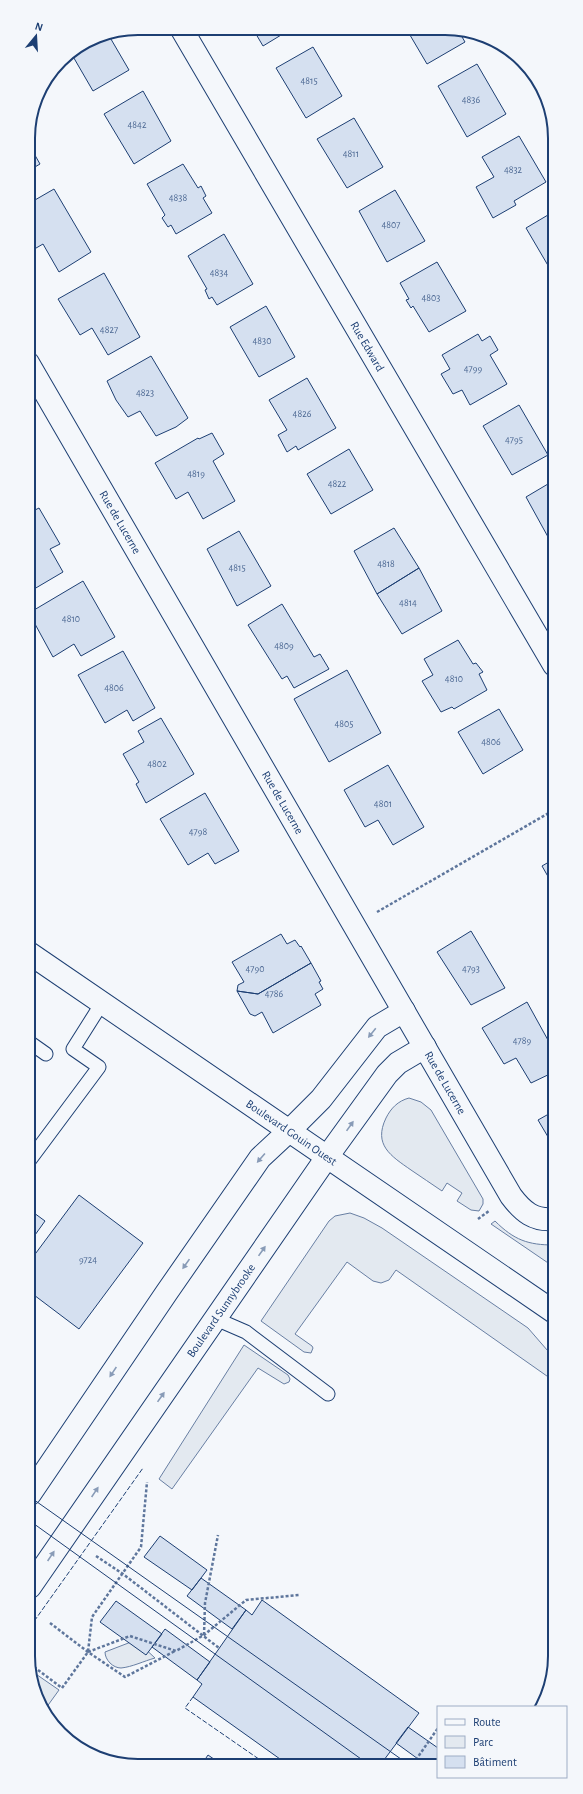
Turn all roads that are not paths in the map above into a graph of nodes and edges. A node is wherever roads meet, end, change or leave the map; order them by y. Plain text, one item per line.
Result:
1 (185, 35) edge
2 (35, 375) edge
3 (548, 655) edge
4 (35, 957) edge
5 (102, 1003) junction
6 (404, 1011) junction
7 (35, 1046) edge
8 (425, 1047) junction
9 (46, 1054) dead end
10 (289, 1131) junction
11 (35, 1154) edge
12 (327, 1157) junction
13 (548, 1220) edge
14 (548, 1308) edge
15 (216, 1319) junction
16 (328, 1394) dead end
17 (35, 1487) edge
18 (35, 1580) edge

1 - 3 street, Rue Edward
2 - 6 street, Rue de Lucerne
4 - 5 street, Boulevard Gouin Ouest
5 - 10 street, Boulevard Gouin Ouest
5 - 11 lane
6 - 8 street, Rue de Lucerne
6 -> 10 street
7 - 9 lane
12 -> 8 street, Boulevard Sunnybrooke
8 - 13 street, Rue de Lucerne
10 - 12 street, Boulevard Gouin Ouest
10 -> 17 street
12 - 14 street, Boulevard Gouin Ouest
15 -> 12 street, Boulevard Sunnybrooke
15 - 16 lane
18 -> 15 street, Boulevard Sunnybrooke

